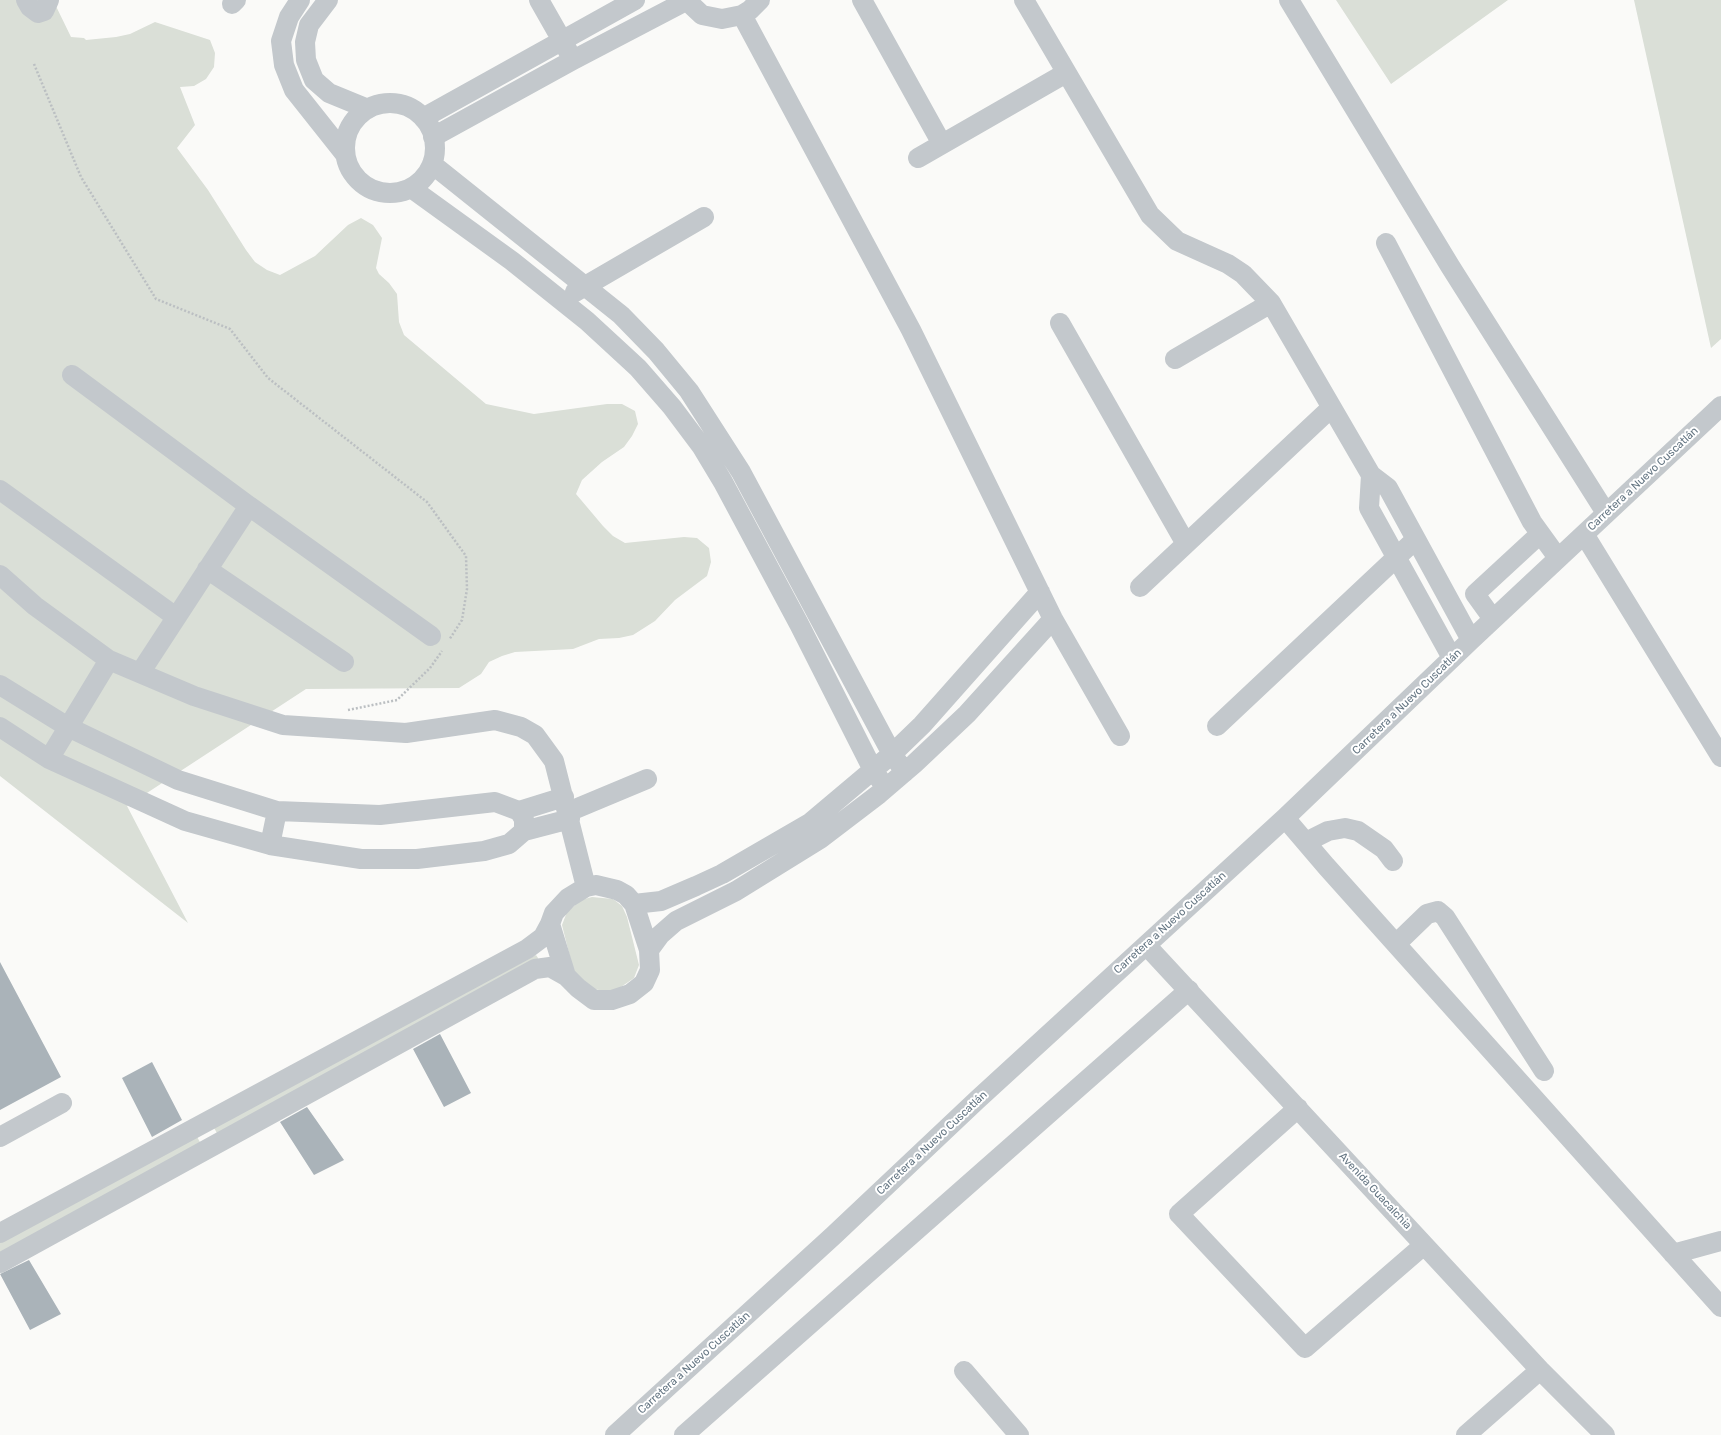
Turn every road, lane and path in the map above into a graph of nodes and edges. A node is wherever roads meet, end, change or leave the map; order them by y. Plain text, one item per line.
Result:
1 (26, 0) edge
2 (49, 0) edge
3 (300, 0) edge
4 (328, 0) edge
5 (539, 0) edge
6 (635, 0) edge
7 (760, 0) edge
8 (862, 0) edge
9 (1024, 0) edge
10 (1289, 0) edge
11 (686, 1) edge
12 (742, 15) junction
13 (562, 40) junction
14 (573, 60) junction
15 (34, 64) dead end
16 (1066, 73) junction
17 (368, 109) junction
18 (424, 118) junction
19 (433, 137) junction
20 (942, 144) junction
21 (344, 153) junction
22 (918, 158) dead end
23 (432, 164) junction
24 (411, 188) junction
25 (704, 217) dead end
26 (1386, 243) dead end
27 (584, 286) junction
28 (561, 300) junction
29 (1270, 304) junction
30 (1060, 323) dead end
31 (1175, 359) dead end
32 (72, 375) dead end
33 (1721, 406) edge
34 (1331, 408) junction
35 (1371, 475) junction
36 (0, 490) edge
37 (249, 506) junction
38 (1606, 513) junction
39 (1540, 534) junction
40 (1584, 534) junction
41 (1416, 539) junction
42 (1186, 544) junction
43 (1396, 558) junction
44 (1558, 558) junction
45 (207, 570) junction
46 (0, 575) edge
47 (1140, 587) dead end
48 (1040, 592) junction
49 (176, 617) junction
50 (1053, 619) junction
51 (1493, 619) junction
52 (431, 636) dead end
53 (1471, 640) junction
54 (1452, 658) junction
55 (109, 660) junction
56 (344, 662) dead end
57 (140, 673) junction
58 (0, 685) edge
59 (344, 711) dead end
60 (1217, 726) dead end
61 (0, 727) edge
62 (68, 727) junction
63 (1120, 736) dead end
64 (892, 754) junction
65 (1721, 757) edge
66 (49, 759) junction
67 (873, 770) junction
68 (905, 772) junction
69 (646, 779) dead end
70 (886, 788) junction
71 (567, 809) junction
72 (277, 811) junction
73 (519, 811) junction
74 (1285, 818) junction
75 (524, 831) junction
76 (1306, 842) junction
77 (270, 845) junction
78 (1393, 861) dead end
79 (586, 887) junction
80 (634, 904) junction
81 (550, 924) junction
82 (1396, 944) junction
83 (1146, 945) junction
84 (649, 950) junction
85 (566, 976) junction
86 (1189, 990) junction
87 (1544, 1071) dead end
88 (62, 1103) dead end
89 (1298, 1108) junction
90 (205, 1122) junction
91 (0, 1138) edge
92 (216, 1144) junction
93 (0, 1233) edge
94 (1721, 1241) edge
95 (1424, 1245) junction
96 (1673, 1254) junction
97 (0, 1263) edge
98 (1721, 1307) edge
99 (1540, 1370) junction
100 (964, 1371) dead end
101 (615, 1435) edge
102 (684, 1435) edge
103 (1019, 1435) edge
104 (1466, 1435) edge
105 (1605, 1435) edge

1 - 2 street
3 - 21 street
4 - 17 street
5 - 13 street
6 - 13 street
7 - 12 street
8 - 20 street
9 - 16 street
10 - 38 street
11 - 12 street
11 - 14 street
12 - 48 street
13 - 14 street
13 - 18 street
14 - 19 street
15 - 59 path
16 - 20 street
16 - 29 street
17 - 18 street
17 - 21 street
18 - 19 street
19 - 23 street
20 - 22 street
21 - 24 street
23 - 24 street
23 - 27 street
24 - 28 street
25 - 27 street
26 - 39 street
27 - 28 street
27 - 64 street
28 - 67 street
29 - 31 street
29 - 34 street
30 - 42 street
32 - 37 street
33 - 38 street, Carretera a Nuevo Cuscatlán
34 - 35 street
34 - 42 street
35 - 41 street
35 - 43 street
36 - 49 street
37 - 45 street
37 - 52 street
38 - 40 street, Carretera a Nuevo Cuscatlán
39 - 44 street
39 - 51 street
40 - 44 street, Carretera a Nuevo Cuscatlán
40 - 65 street
41 - 43 street
41 - 53 street
42 - 47 street
43 - 54 street
43 - 60 street
44 - 51 street, Carretera a Nuevo Cuscatlán
45 - 49 street
45 - 56 street
46 - 55 street
48 - 50 street
48 - 64 street
49 - 57 street
50 - 63 street
50 - 68 street
51 - 53 street, Carretera a Nuevo Cuscatlán
53 - 54 street, Carretera a Nuevo Cuscatlán
54 - 74 street, Carretera a Nuevo Cuscatlán
55 - 57 street
55 - 62 street
57 - 71 street
58 - 62 street
61 - 66 street
62 - 66 street
62 - 72 street
64 - 67 street
64 - 68 street
66 - 77 street
67 - 70 street
67 - 80 street
68 - 70 street
69 - 71 street
70 - 84 street
71 - 73 street
71 - 75 street
71 - 79 street
72 - 73 street
72 - 77 street
73 - 75 street
74 - 76 street
74 - 83 street, Carretera a Nuevo Cuscatlán
75 - 77 street
76 - 78 street
76 - 82 street
79 - 80 street
79 - 81 street
80 - 84 street
81 - 85 street
81 - 90 street
82 - 87 street
82 - 96 street
83 - 86 street, Avenida Guacalchia
83 - 101 street, Carretera a Nuevo Cuscatlán
84 - 85 street
85 - 92 street
86 - 89 street, Avenida Guacalchia
86 - 102 street
88 - 91 street
89 - 95 street, Avenida Guacalchia
89 - 95 street
90 - 92 street
90 - 93 street
92 - 97 street
94 - 96 street
95 - 99 street, Avenida Guacalchia
96 - 98 street
99 - 104 street
99 - 105 street, Avenida Guacalchia
100 - 103 street

